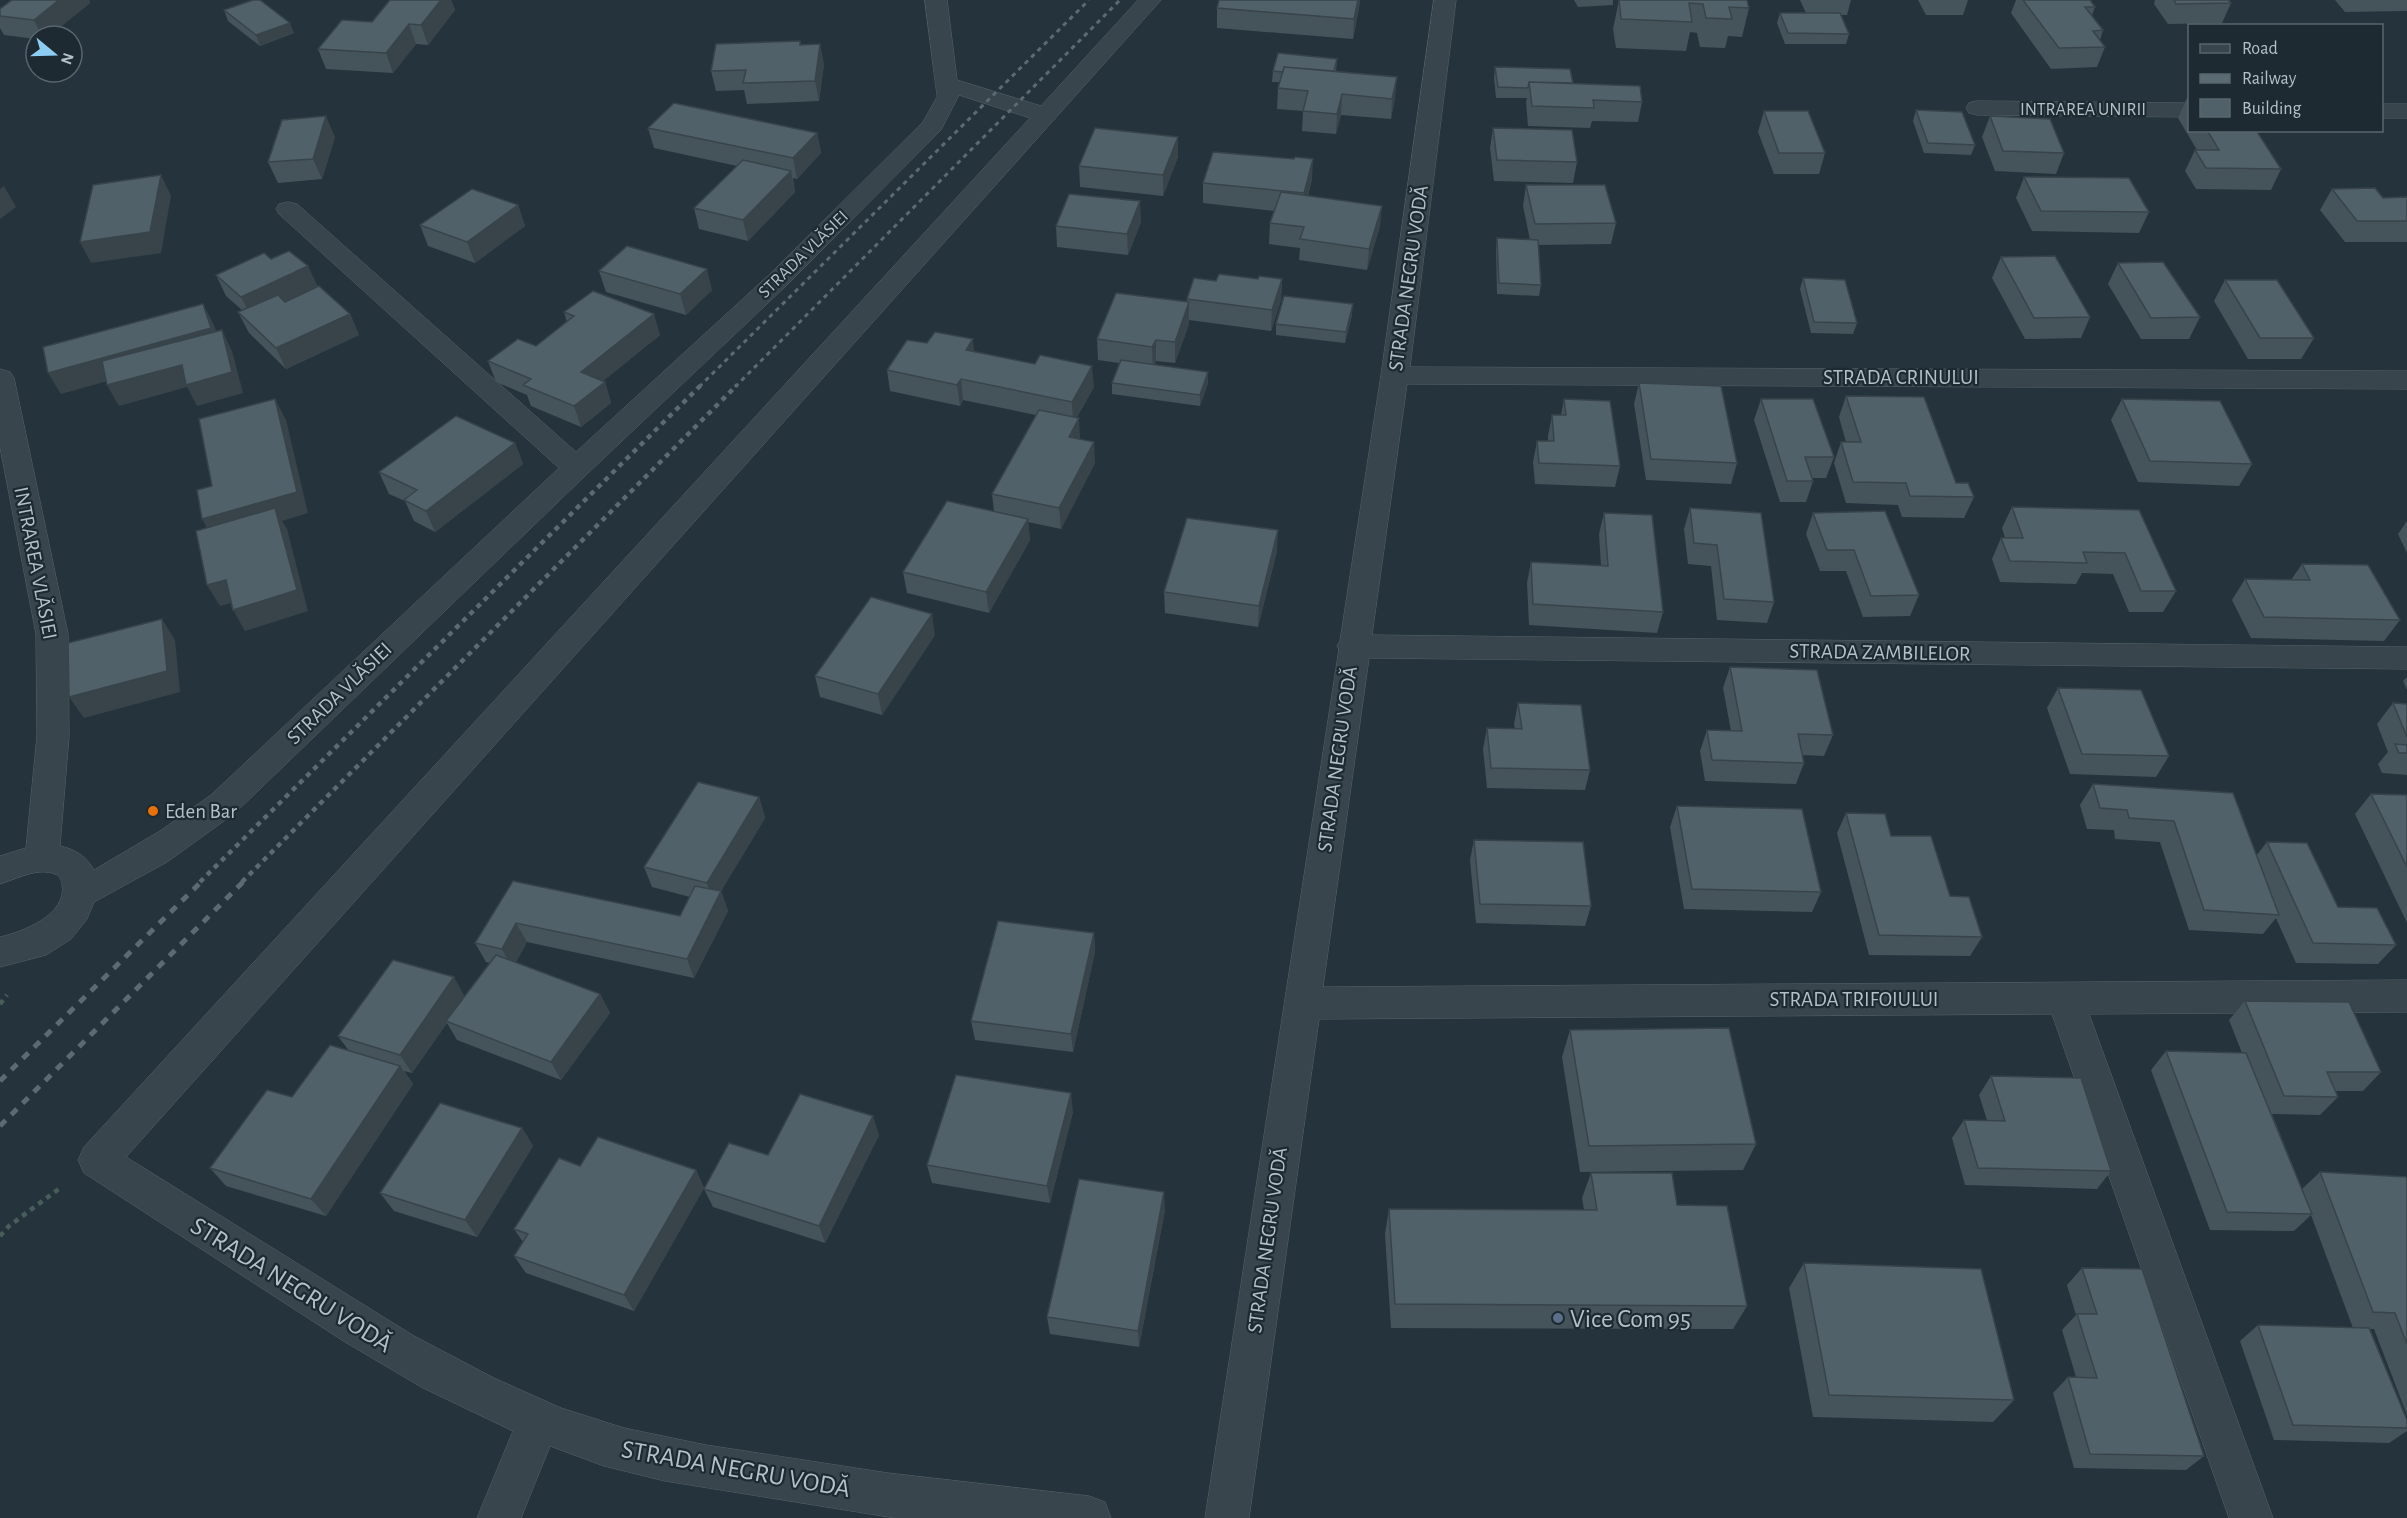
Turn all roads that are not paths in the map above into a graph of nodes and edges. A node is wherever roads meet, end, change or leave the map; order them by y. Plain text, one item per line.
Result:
1 (936, 0) edge
2 (1150, 0) edge
3 (1445, 0) edge
4 (948, 84) junction
5 (1977, 108) dead end
6 (2188, 110) edge
7 (2383, 111) edge
8 (2407, 111) edge
9 (1045, 116) junction
10 (288, 209) dead end
11 (1395, 375) junction
12 (0, 378) edge
13 (2407, 380) edge
14 (576, 468) junction
15 (1353, 646) junction
16 (2407, 658) edge
17 (42, 858) junction
18 (0, 870) edge
19 (82, 892) junction
20 (0, 952) edge
21 (2407, 996) edge
22 (2065, 998) junction
23 (1301, 1003) junction
24 (539, 1420) junction
25 (499, 1518) edge
26 (1089, 1518) edge
27 (1227, 1518) edge
28 (2252, 1518) edge

1 - 4 street, STRADA VLĂSIEI
2 - 9 street
3 - 11 street, STRADA NEGRU VODĂ
4 - 9 street
4 - 14 street, STRADA VLĂSIEI
5 - 6 street, INTRAREA UNIRII
7 - 8 street
9 - 24 street, STRADA NEGRU VODĂ
10 - 14 street
11 - 13 street, STRADA CRINULUI
11 - 15 street, STRADA NEGRU VODĂ
12 - 17 street, INTRAREA VLĂSIEI
14 - 19 street, STRADA VLĂSIEI
15 - 16 street, STRADA ZAMBILELOR
15 - 23 street, STRADA NEGRU VODĂ
17 - 18 street
17 - 19 street
19 - 20 street
21 - 22 street, STRADA TRIFOIULUI
22 - 23 street, STRADA TRIFOIULUI
22 - 28 street
23 - 27 street, STRADA NEGRU VODĂ
24 - 25 street
24 - 26 street, STRADA NEGRU VODĂ

